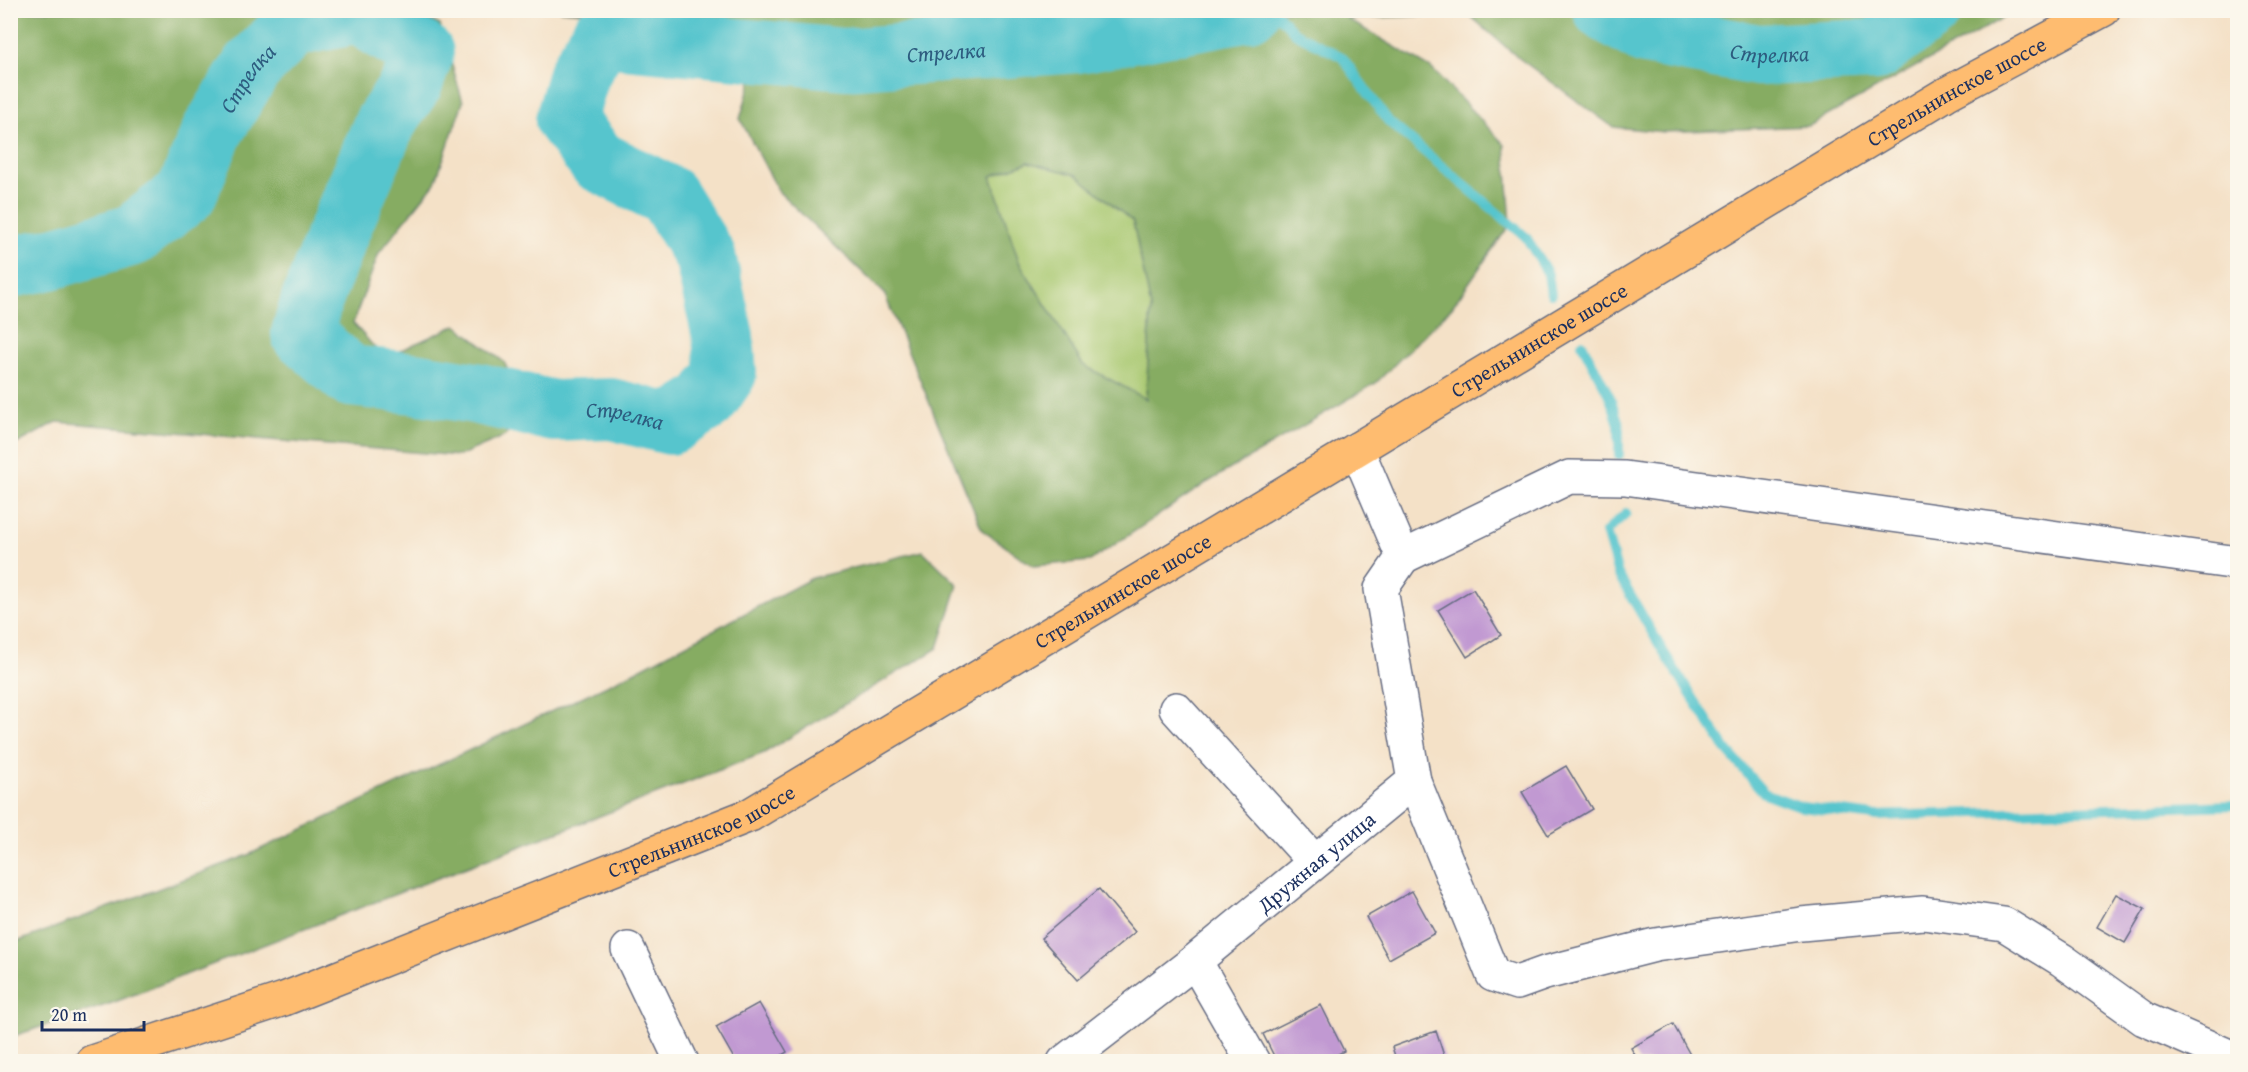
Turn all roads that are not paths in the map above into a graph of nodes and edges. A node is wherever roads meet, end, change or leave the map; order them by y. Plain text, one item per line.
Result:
1 (2103, 10) edge
2 (1357, 449) junction
3 (1403, 557) junction
4 (2238, 563) edge
5 (1176, 709) dead end
6 (1414, 781) junction
7 (1314, 861) junction
8 (628, 949) dead end
9 (1195, 961) junction
10 (2238, 1060) edge
11 (92, 1062) edge
12 (682, 1062) edge
13 (1064, 1062) edge
14 (1253, 1062) edge

1 - 2 main road, Стрельнинское шоссе
2 - 3 street
2 - 11 main road, Стрельнинское шоссе
3 - 4 street
3 - 6 street
5 - 7 street
6 - 7 street, Дружная улица
6 - 10 street
7 - 9 street, Дружная улица
8 - 12 street
9 - 13 street, Дружная улица
9 - 14 street

